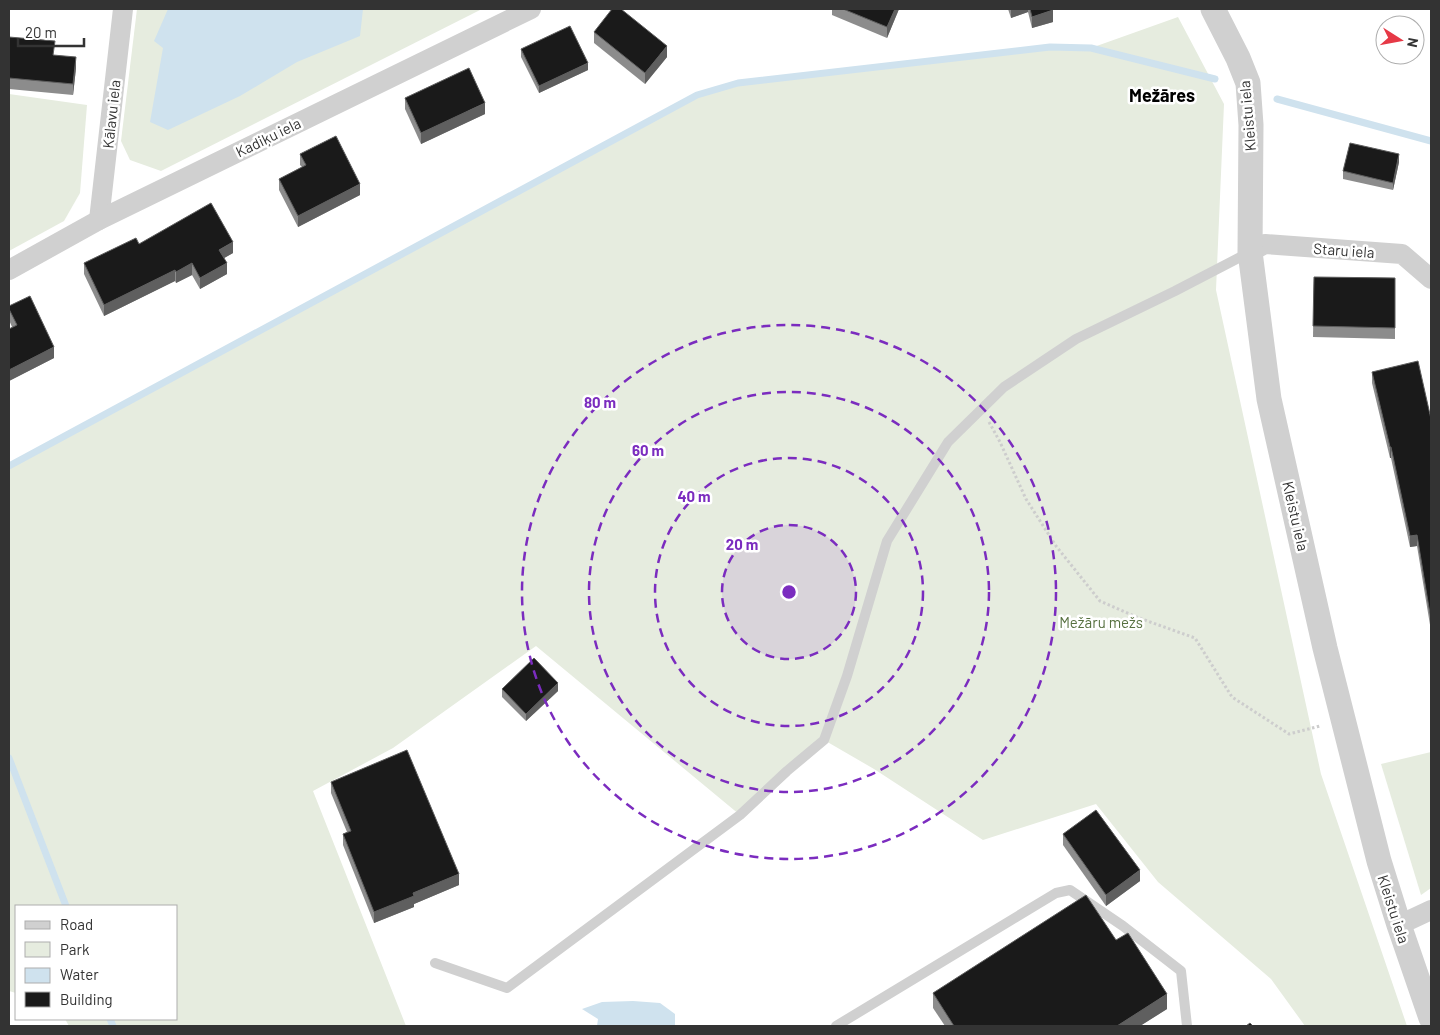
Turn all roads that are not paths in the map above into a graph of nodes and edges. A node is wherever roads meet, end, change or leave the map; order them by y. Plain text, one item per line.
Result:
1 (123, 9) edge
2 (531, 9) edge
3 (1213, 9) edge
4 (99, 220) junction
5 (1250, 252) junction
6 (9, 270) edge
7 (1431, 280) edge
8 (1431, 910) edge
9 (1399, 925) junction
10 (434, 963) dead end
11 (1431, 1018) edge
12 (836, 1026) edge
13 (1187, 1026) edge

1 - 4 street, Kālavu iela
2 - 4 street, Kadiķu iela
3 - 5 street, Kleistu iela
4 - 6 street, Kadiķu iela
5 - 7 street, Staru iela
5 - 9 street, Kleistu iela
5 - 10 lane
8 - 9 street
9 - 11 street, Kleistu iela
12 - 13 lane

